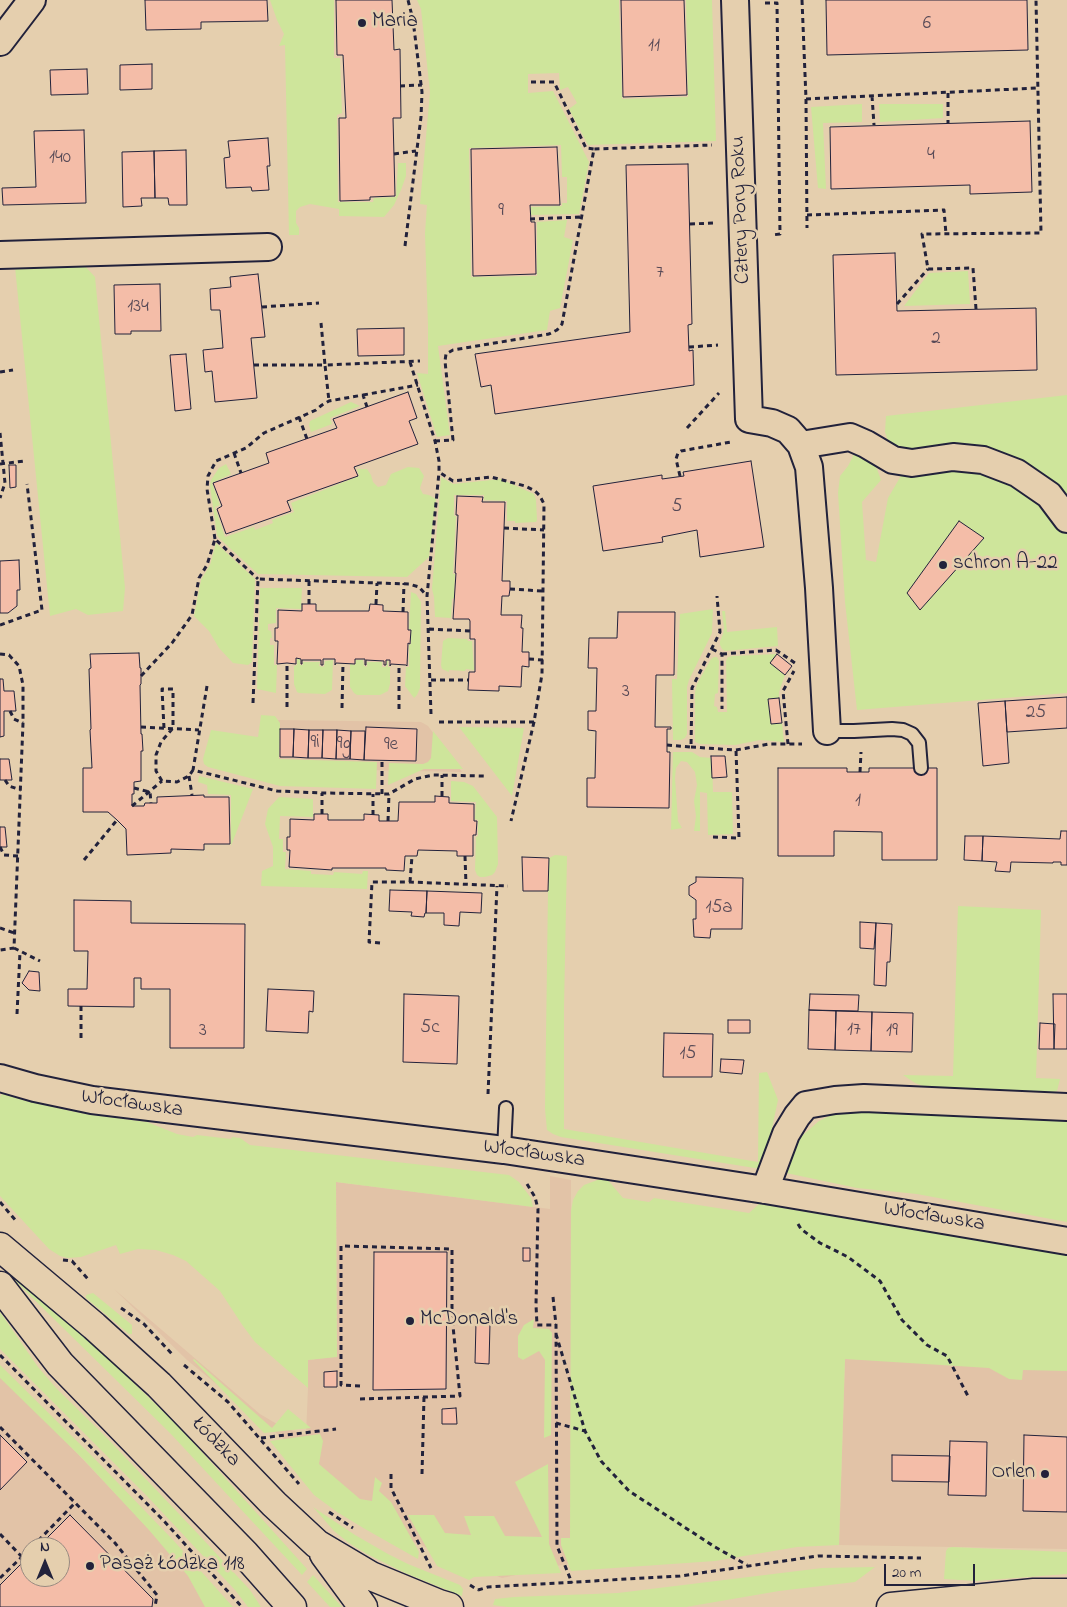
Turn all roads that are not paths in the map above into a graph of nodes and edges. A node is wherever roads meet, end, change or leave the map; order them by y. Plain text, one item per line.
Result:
1 (32, 0) edge
2 (734, 0) edge
3 (0, 42) edge
4 (268, 247) dead end
5 (0, 255) edge
6 (801, 445) junction
7 (1067, 519) edge
8 (817, 738) joint
9 (921, 768) dead end
10 (0, 1078) edge
11 (1067, 1107) edge
12 (506, 1108) dead end
13 (510, 1151) junction
14 (776, 1192) junction
15 (1067, 1240) edge
16 (0, 1247) edge
17 (0, 1286) edge
18 (317, 1544) junction
19 (245, 1554) junction
20 (1067, 1593) edge
21 (276, 1607) edge
22 (292, 1607) edge
23 (363, 1607) edge
24 (449, 1607) edge
25 (891, 1607) edge

1 - 3 street
2 - 6 street, Cztery Pory Roku
4 - 5 street
6 - 7 street
6 - 8 street
8 - 9 lane
10 - 13 street, Włocławska
11 - 14 street
12 - 13 lane
13 - 14 street, Włocławska
14 - 15 street, Włocławska
16 - 18 street, Łódzka
17 - 19 street
18 - 23 street
18 - 24 street, Łódzka
19 - 21 street
19 - 22 street
20 - 25 street

